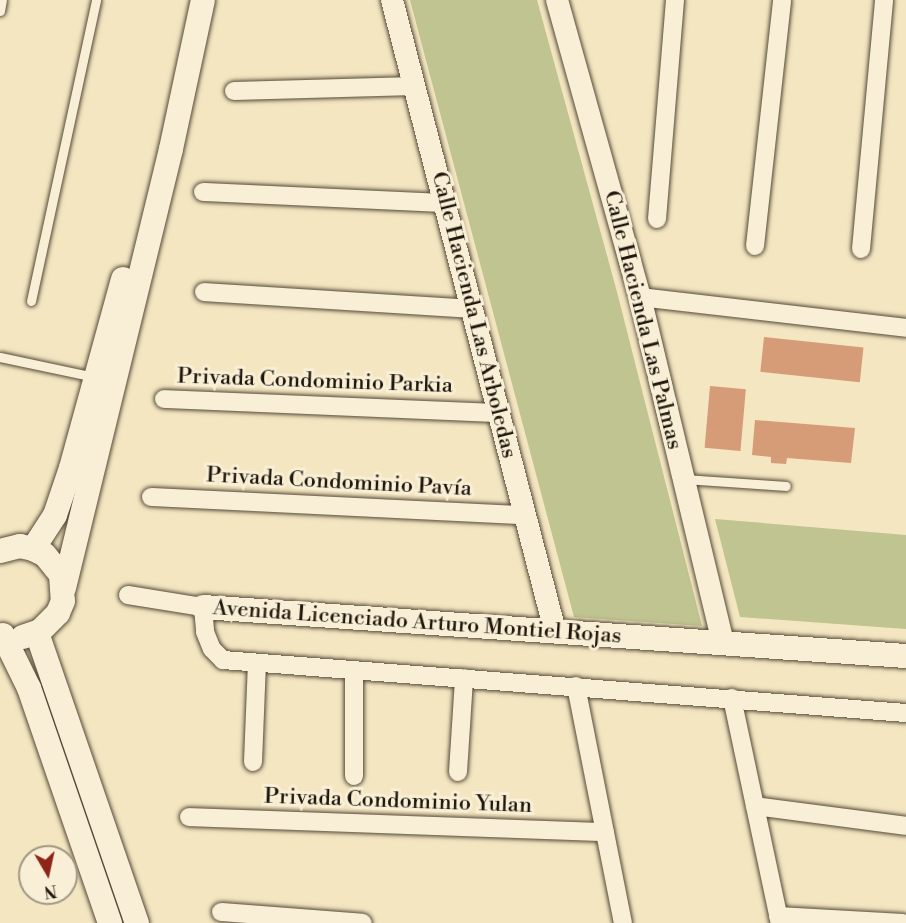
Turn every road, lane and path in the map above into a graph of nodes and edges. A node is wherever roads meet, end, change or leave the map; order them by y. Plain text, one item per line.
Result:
1 (2, 0) edge
2 (96, 0) edge
3 (191, 0) edge
4 (203, 0) edge
5 (392, 0) edge
6 (557, 0) edge
7 (675, 0) edge
8 (782, 0) edge
9 (884, 0) edge
10 (0, 11) edge
11 (415, 87) junction
12 (234, 91) dead end
13 (203, 192) dead end
14 (445, 203) junction
15 (657, 219) dead end
16 (755, 246) dead end
17 (861, 249) dead end
18 (204, 292) dead end
19 (640, 297) junction
20 (31, 300) dead end
21 (472, 309) junction
22 (906, 328) edge
23 (0, 357) edge
24 (104, 381) junction
25 (164, 399) dead end
26 (499, 413) junction
27 (683, 479) junction
28 (786, 486) dead end
29 (151, 497) dead end
30 (525, 515) junction
31 (33, 549) junction
32 (0, 551) edge
33 (63, 588) junction
34 (128, 595) dead end
35 (203, 607) junction
36 (555, 631) junction
37 (37, 633) junction
38 (1, 634) edge
39 (723, 642) junction
40 (906, 656) edge
41 (257, 663) junction
42 (354, 670) junction
43 (465, 678) junction
44 (576, 686) junction
45 (732, 698) junction
46 (906, 713) edge
47 (253, 762) dead end
48 (458, 772) dead end
49 (354, 776) dead end
50 (755, 806) junction
51 (189, 817) dead end
52 (906, 826) edge
53 (605, 832) junction
54 (221, 912) dead end
55 (779, 920) edge
56 (110, 923) edge
57 (136, 923) edge
58 (363, 923) edge
59 (623, 923) edge
60 (903, 923) edge

1 - 10 lane
2 - 20 lane
3 - 24 main road
4 - 24 main road
5 - 11 street, Calle Hacienda Las Arboledas
6 - 19 street, Calle Hacienda Las Palmas
7 - 15 street
8 - 16 street
9 - 17 street
11 - 12 street
11 - 14 street, Calle Hacienda Las Arboledas
13 - 14 street
14 - 21 street, Calle Hacienda Las Arboledas
18 - 21 street
19 - 22 street
19 - 27 street, Calle Hacienda Las Palmas
21 - 26 street, Calle Hacienda Las Arboledas
23 - 24 lane
24 - 31 main road
24 - 33 main road
25 - 26 street, Privada Condominio Parkia
26 - 30 street, Calle Hacienda Las Arboledas
27 - 28 lane
27 - 39 street, Calle Hacienda Las Palmas
29 - 30 street, Privada Condominio Pavía
30 - 36 street, Calle Hacienda Las Arboledas
31 - 32 main road
31 - 33 main road
33 - 37 main road
34 - 35 street
35 - 36 main road, Avenida Licenciado Arturo Montiel Rojas
35 - 41 street, Avenida Licenciado Arturo Montiel Rojas
36 - 39 main road, Avenida Licenciado Arturo Montiel Rojas
37 - 38 main road
37 - 57 main road
38 - 56 main road
39 - 40 main road, Avenida Licenciado Arturo Montiel Rojas
41 - 42 street, Avenida Licenciado Arturo Montiel Rojas
41 - 47 street
42 - 43 street, Avenida Licenciado Arturo Montiel Rojas
42 - 49 street
43 - 44 street, Avenida Licenciado Arturo Montiel Rojas
43 - 48 street
44 - 45 street, Avenida Licenciado Arturo Montiel Rojas
44 - 53 street
45 - 46 street, Avenida Licenciado Arturo Montiel Rojas
45 - 50 street
50 - 52 street
50 - 55 street
51 - 53 street, Privada Condominio Yulan
53 - 59 street
54 - 58 street
55 - 60 street

